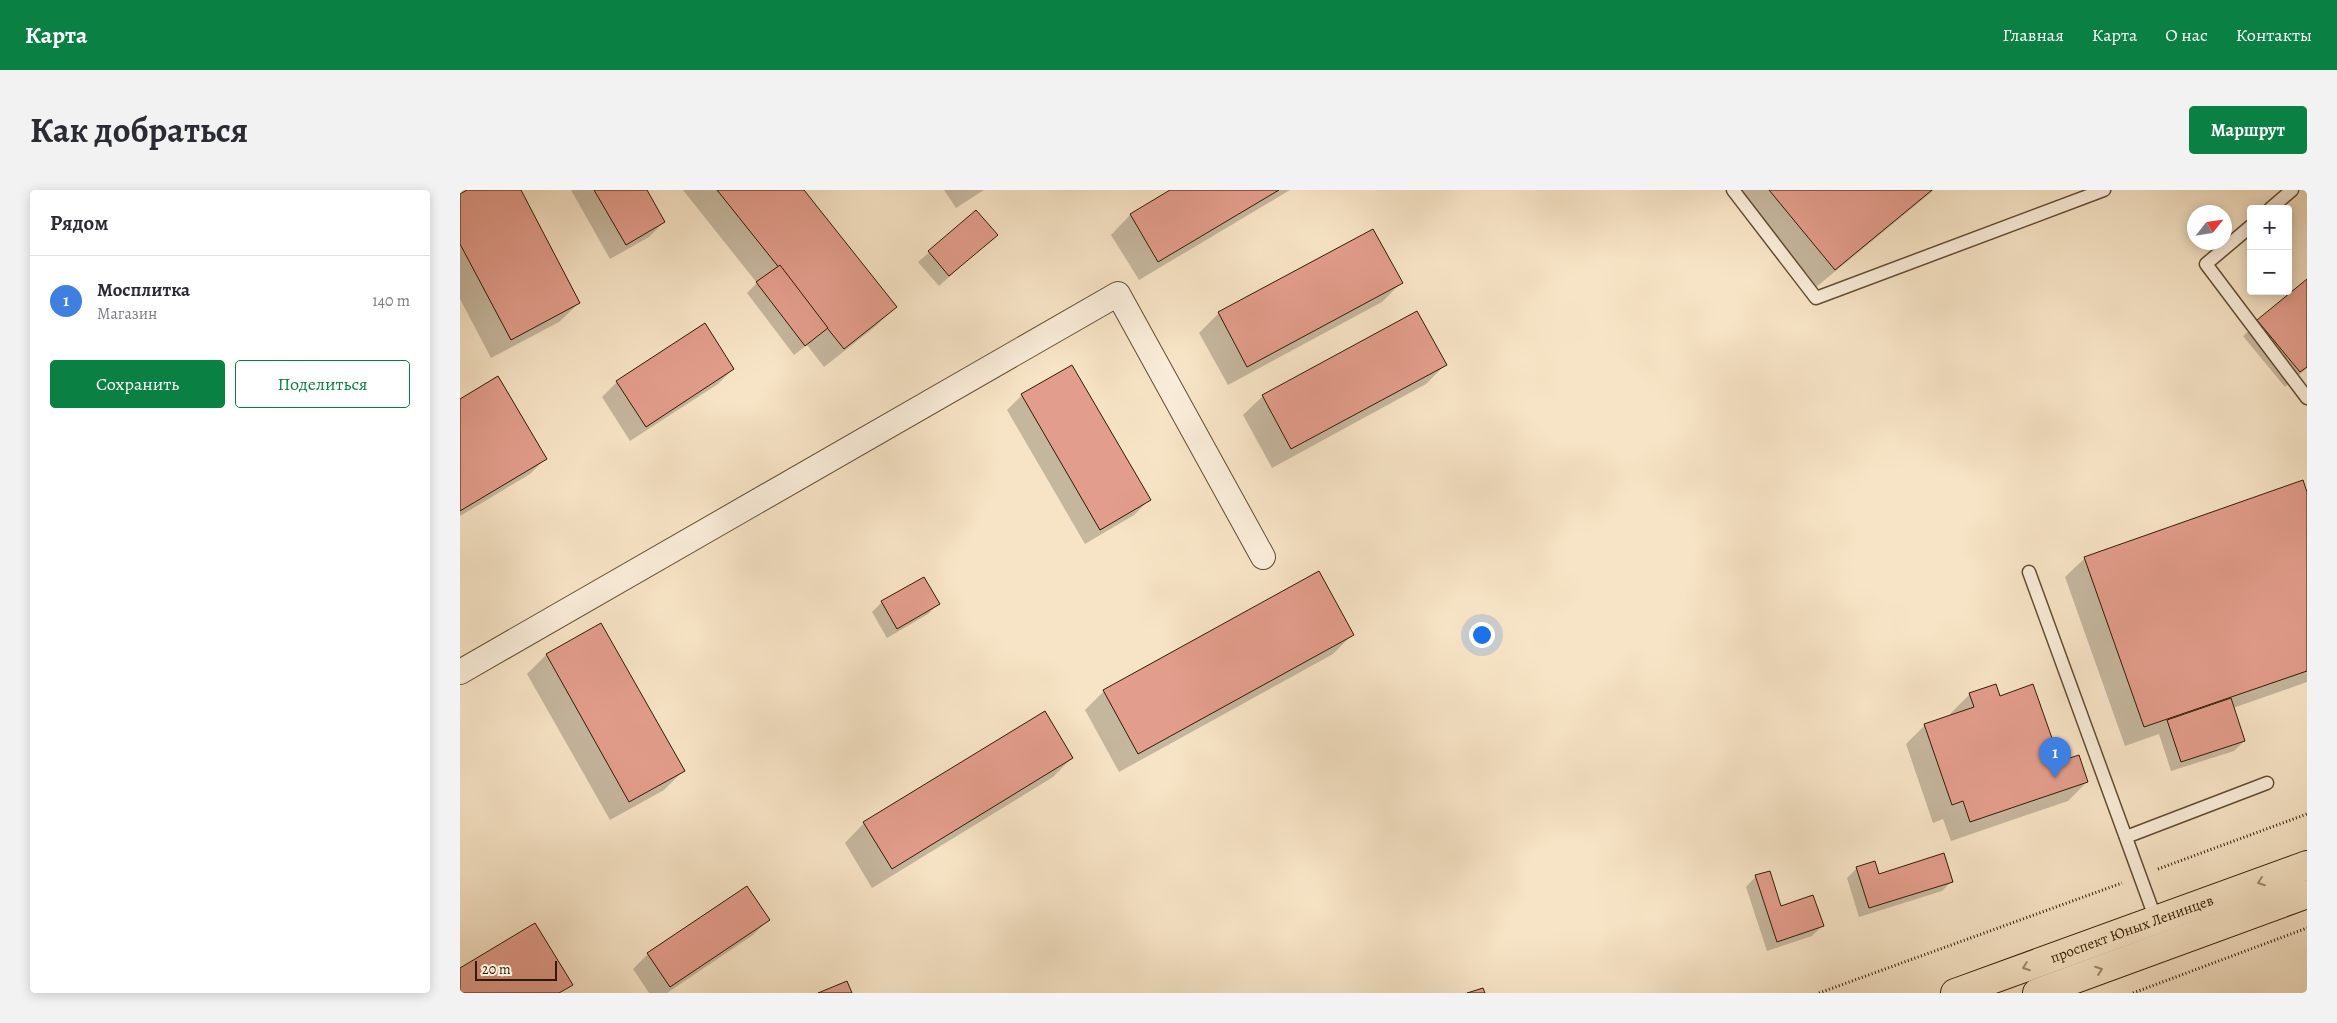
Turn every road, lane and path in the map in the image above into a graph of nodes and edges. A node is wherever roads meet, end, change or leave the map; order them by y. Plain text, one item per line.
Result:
1 (1733, 190) edge
2 (2104, 190) edge
3 (2292, 190) edge
4 (2275, 205) edge
5 (2247, 229) edge
6 (2307, 398) edge
7 (1263, 556) dead end
8 (2029, 572) dead end
9 (460, 672) edge
10 (2267, 783) dead end
11 (2307, 814) edge
12 (2126, 837) junction
13 (2307, 865) edge
14 (2140, 876) junction
15 (2307, 894) edge
16 (2156, 920) junction
17 (2307, 928) edge
18 (1820, 993) edge
19 (1955, 993) edge
20 (2037, 993) edge
21 (2133, 993) edge

1 - 2 lane
3 - 4 lane
5 - 6 lane
7 - 9 street
8 - 12 lane
10 - 12 lane
11 - 14 path
12 - 14 lane
13 -> 16 main road, проспект Юных Ленинцев
14 - 16 lane
14 - 18 path
20 -> 15 main road, проспект Юных Ленинцев
16 -> 19 main road, проспект Юных Ленинцев
17 - 21 path

